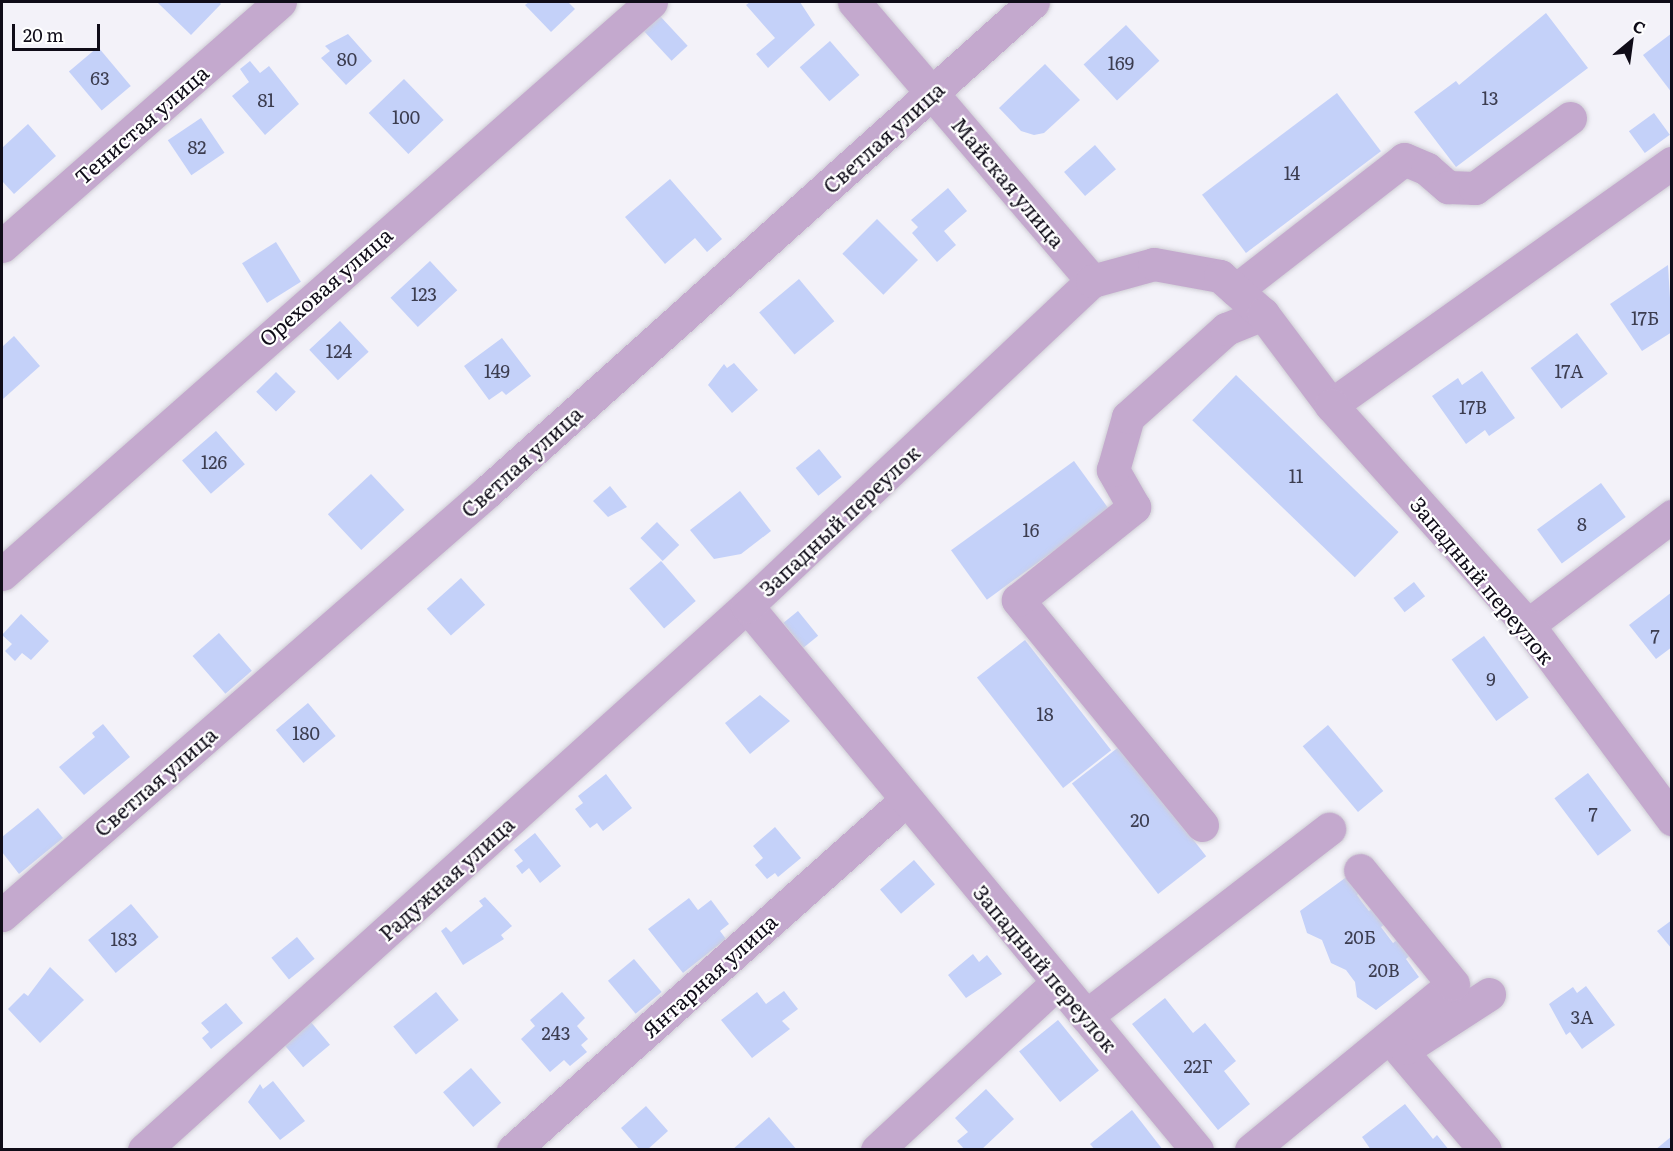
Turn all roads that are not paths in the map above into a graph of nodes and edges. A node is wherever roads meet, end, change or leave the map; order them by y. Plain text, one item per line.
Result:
1 (280, 2) edge
2 (651, 2) edge
3 (854, 2) edge
4 (1034, 2) edge
5 (933, 92) junction
6 (1570, 118) dead end
7 (1671, 163) edge
8 (2, 246) edge
9 (1092, 281) junction
10 (1236, 290) junction
11 (1263, 314) junction
12 (1331, 405) junction
13 (1671, 516) edge
14 (2, 574) edge
15 (747, 606) junction
16 (1528, 626) junction
17 (906, 800) junction
18 (1671, 819) edge
19 (1202, 825) dead end
20 (1329, 829) dead end
21 (1360, 870) dead end
22 (2, 915) edge
23 (1057, 982) junction
24 (1489, 994) dead end
25 (1086, 1016) junction
26 (1396, 1045) junction
27 (144, 1149) edge
28 (513, 1149) edge
29 (877, 1149) edge
30 (1197, 1149) edge
31 (1251, 1149) edge
32 (1485, 1149) edge

1 - 8 street, Тенистая улица
2 - 14 street, Ореховая улица
3 - 5 street, Майская улица
4 - 5 street, Светлая улица
5 - 9 street, Майская улица
5 - 22 street, Светлая улица
6 - 10 street
7 - 12 street
9 - 10 street, Западный переулок
9 - 15 street, Западный переулок
10 - 11 street, Западный переулок
11 - 12 street, Западный переулок
11 - 19 street
12 - 16 street, Западный переулок
13 - 16 street
15 - 17 street, Западный переулок
15 - 27 street, Радужная улица
16 - 18 street, Западный переулок
17 - 23 street, Западный переулок
17 - 28 street, Янтарная улица
20 - 25 street
21 - 26 street
23 - 25 street, Западный переулок
23 - 29 street
24 - 26 street
25 - 30 street, Западный переулок
26 - 31 street
26 - 32 street

